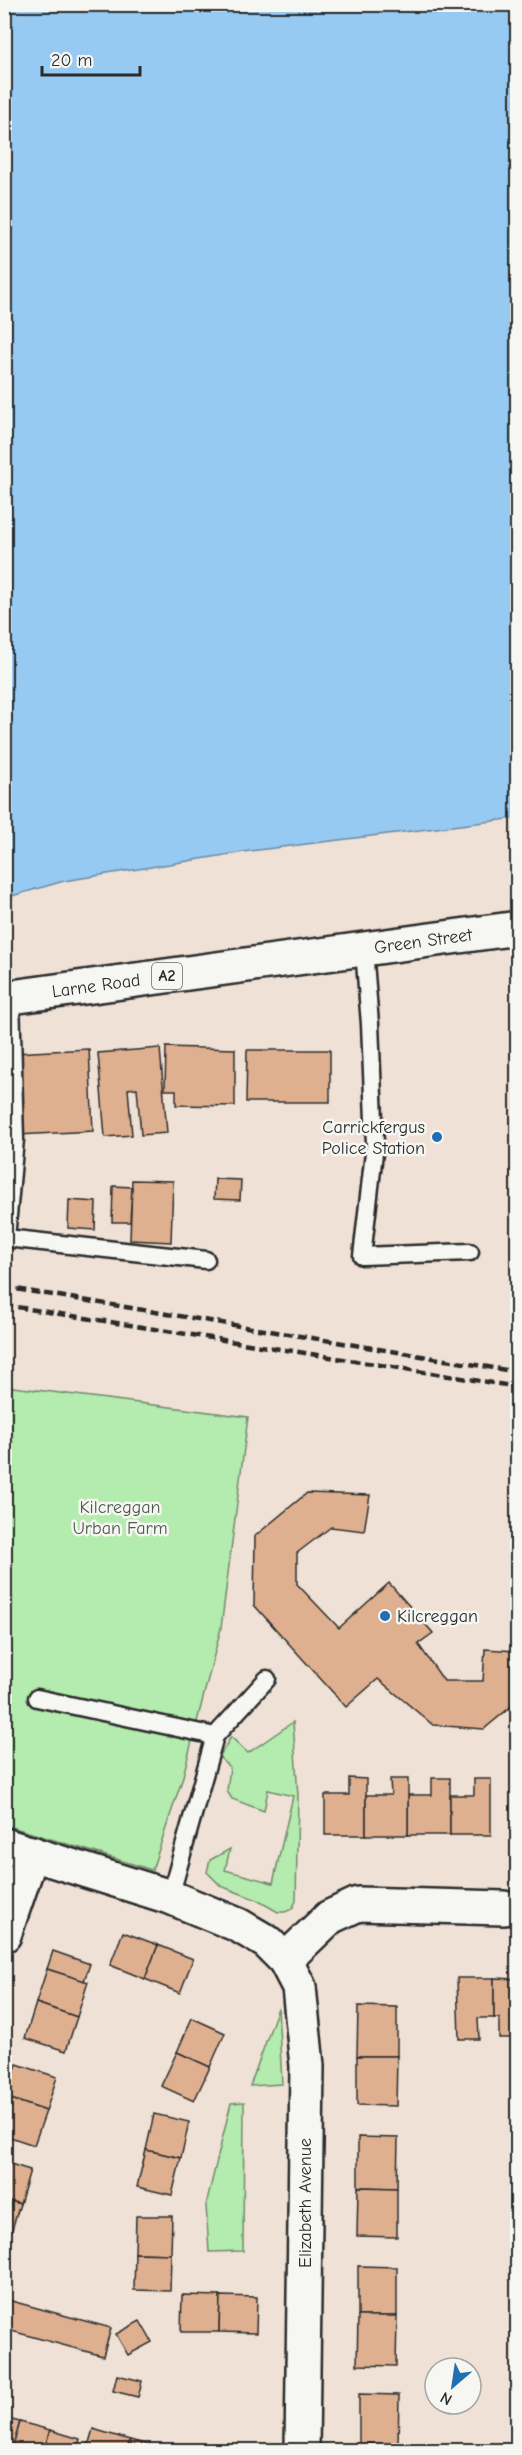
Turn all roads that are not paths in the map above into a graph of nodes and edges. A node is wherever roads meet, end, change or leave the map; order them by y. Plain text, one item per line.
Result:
1 (518, 928) edge
2 (364, 950) junction
3 (330, 955) joint
4 (8, 998) edge
5 (470, 1252) dead end
6 (206, 1260) dead end
7 (267, 1679) dead end
8 (37, 1698) dead end
9 (215, 1736) junction
10 (18, 1849) edge
11 (170, 1896) junction
12 (504, 1908) dead end
13 (4, 1935) edge
14 (285, 1960) junction
15 (302, 2451) edge

1 - 2 street, Green Street / A2
2 - 3 street, Green Street / A2
2 - 5 lane
3 - 4 street, Larne Road / A2
4 - 6 lane
7 - 9 lane
8 - 9 lane
9 - 11 lane
10 - 11 street, Elizabeth Avenue
10 - 13 street
11 - 14 street, Elizabeth Avenue
12 - 14 street
14 - 15 street, Elizabeth Avenue

